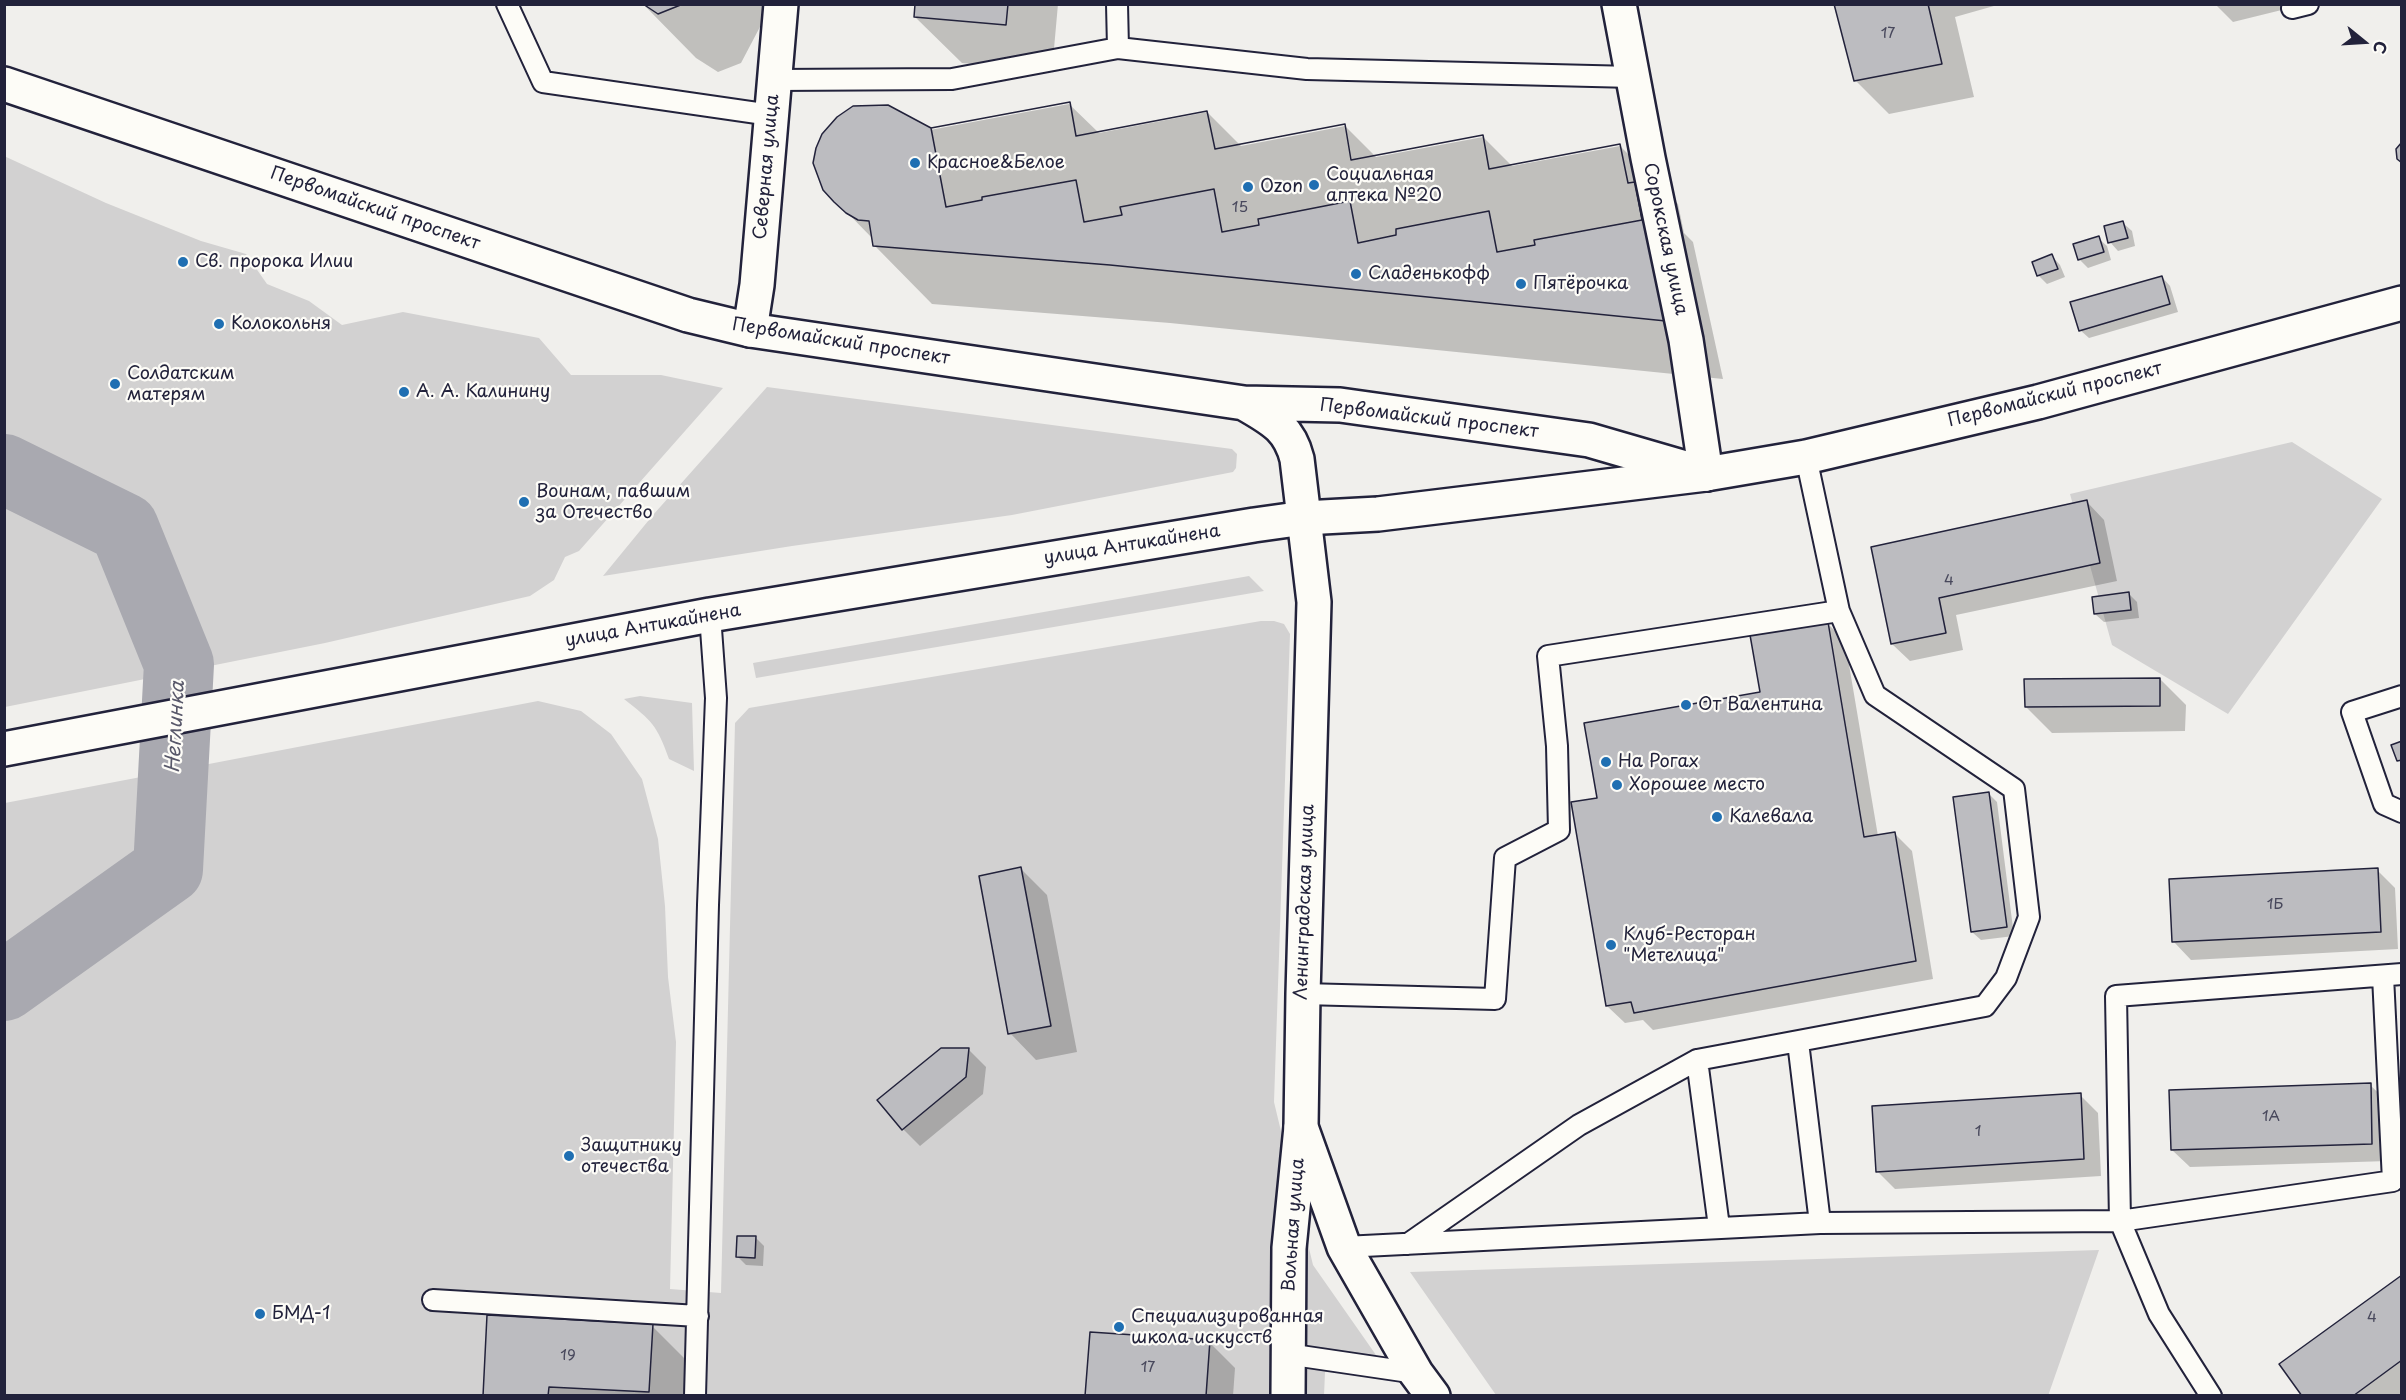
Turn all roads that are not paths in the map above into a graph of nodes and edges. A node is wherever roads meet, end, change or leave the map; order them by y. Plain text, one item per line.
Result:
1 (507, 4) edge
2 (781, 4) edge
3 (1117, 4) edge
4 (1619, 4) edge
5 (1118, 48) junction
6 (1633, 77) junction
7 (775, 80) junction
8 (4, 84) edge
9 (771, 115) junction
10 (2402, 303) edge
11 (750, 330) junction
12 (1244, 403) junction
13 (1806, 457) junction
14 (1706, 474) junction
15 (1304, 518) junction
16 (1839, 611) junction
17 (710, 615) junction
18 (2402, 696) edge
19 (4, 749) edge
20 (2402, 812) edge
21 (2392, 975) edge
22 (1303, 994) junction
23 (1798, 1042) junction
24 (1697, 1060) junction
25 (1301, 1127) junction
26 (2120, 1221) junction
27 (1820, 1223) junction
28 (1719, 1227) junction
29 (1408, 1244) junction
30 (1344, 1247) junction
31 (433, 1300) dead end
32 (698, 1316) junction
33 (1287, 1354) junction
34 (1425, 1384) edge
35 (695, 1395) edge
36 (1288, 1395) edge
37 (2211, 1395) edge

1 - 9 lane
2 - 7 main road, Северная улица
3 - 5 lane
4 - 6 main road, Сорокская улица
5 - 6 lane
5 - 7 lane
6 - 14 main road, Сорокская улица
7 - 9 main road, Северная улица
8 - 11 main road, Первомайский проспект
9 - 11 main road, Северная улица
10 - 13 main road, Первомайский проспект
11 - 12 main road, Первомайский проспект
12 - 14 main road, Первомайский проспект
12 - 15 main road, Ленинградская улица
13 - 14 main road, Первомайский проспект
13 - 16 lane
14 - 15 main road, Первомайский проспект
15 - 17 main road, улица Антикайнена
15 - 22 main road, Ленинградская улица
16 - 22 lane
16 - 23 lane
17 - 19 main road, улица Антикайнена
17 - 32 lane
18 - 20 lane
21 - 26 lane
21 - 26 lane
22 - 25 main road, Ленинградская улица
23 - 24 lane
23 - 27 lane
24 - 28 lane
24 - 29 lane
25 - 30 main road, Ленинградская улица
25 - 33 main road, Вольная улица
26 - 27 lane
26 - 37 lane
27 - 28 lane
28 - 29 lane
29 - 30 lane
30 - 34 main road, Ленинградская улица
31 - 32 lane
32 - 35 lane
33 - 34 lane
33 - 36 main road, Вольная улица

